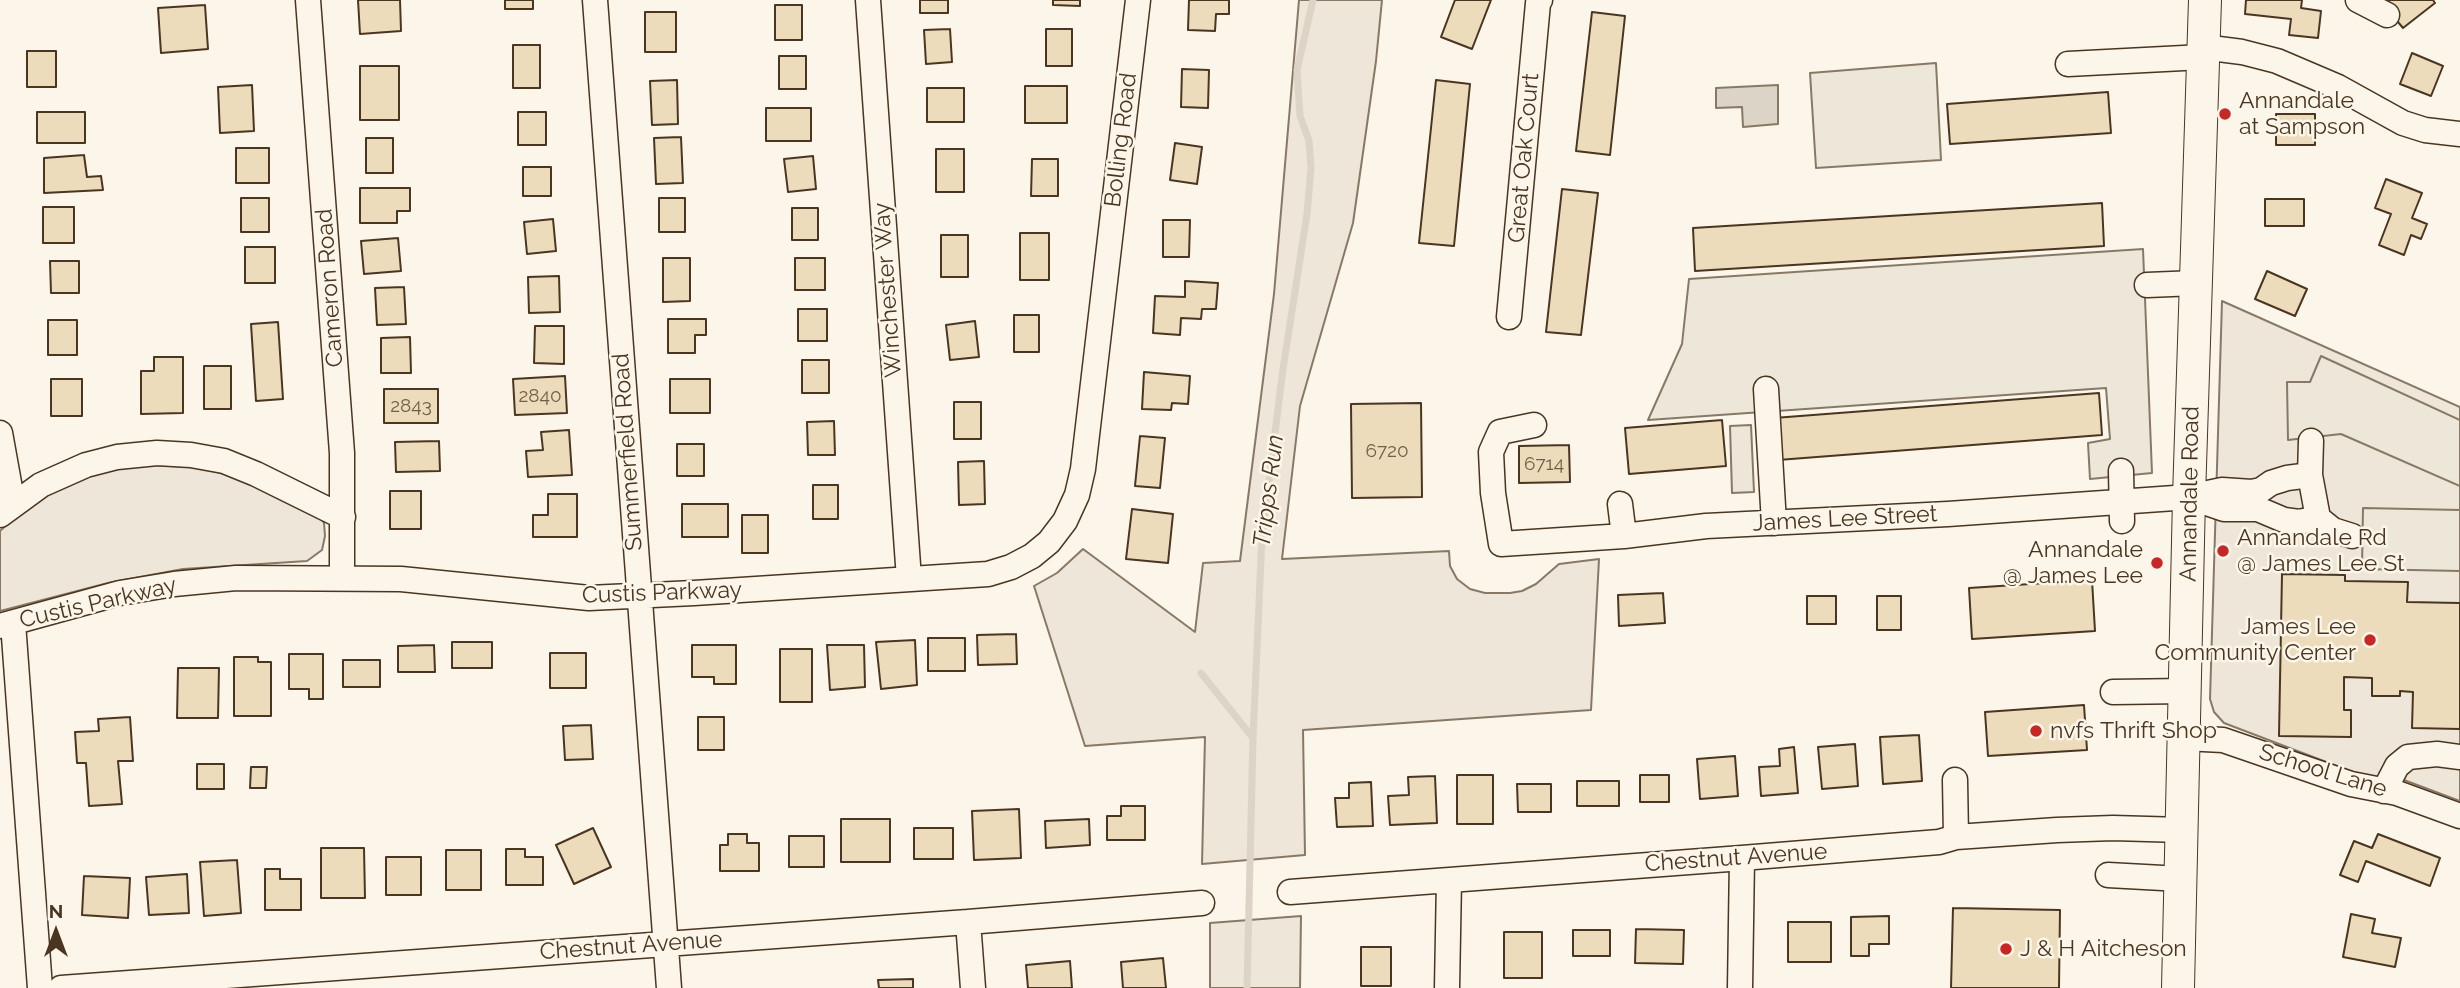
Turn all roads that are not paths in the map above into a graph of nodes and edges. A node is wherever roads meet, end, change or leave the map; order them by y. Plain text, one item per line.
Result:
1 (309, 0) edge
2 (595, 0) edge
3 (868, 0) edge
4 (1138, 0) edge
5 (1540, 0) edge
6 (2205, 0) edge
7 (2358, 0) edge
8 (2387, 15) dead end
9 (2203, 52) junction
10 (2067, 64) dead end
11 (2460, 134) edge
12 (1104, 281) joint
13 (2196, 283) junction
14 (2147, 285) dead end
15 (1509, 317) dead end
16 (1766, 389) dead end
17 (1534, 425) dead end
18 (0, 433) edge
19 (2311, 441) dead end
20 (2121, 471) dead end
21 (2310, 475) junction
22 (2189, 497) junction
23 (1620, 504) dead end
24 (6, 510) edge
25 (2122, 511) junction
26 (343, 517) junction
27 (2318, 518) junction
28 (1774, 523) junction
29 (1624, 536) junction
30 (2352, 536) dead end
31 (342, 577) junction
32 (909, 579) junction
33 (638, 596) junction
34 (6, 624) edge
35 (2186, 691) junction
36 (2113, 692) dead end
37 (2184, 738) junction
38 (2460, 757) edge
39 (1955, 780) dead end
40 (2384, 791) junction
41 (2460, 816) edge
42 (2182, 830) junction
43 (1956, 837) junction
44 (1742, 858) junction
45 (2108, 875) dead end
46 (2181, 879) junction
47 (1449, 880) junction
48 (1290, 892) dead end
49 (1202, 903) dead end
50 (968, 922) junction
51 (665, 943) junction
52 (40, 988) edge
53 (61, 988) edge
54 (668, 988) edge
55 (972, 988) edge
56 (1447, 988) edge
57 (1740, 988) edge
58 (2178, 988) edge

1 - 26 street, Cameron Road
2 - 33 street, Summerfield Road
3 - 32 street, Winchester Way
4 - 12 street, Bolling Road
5 - 15 street, Great Oak Court
6 - 9 main road, Annandale Road
7 - 8 street
9 - 10 street
9 - 11 street
9 - 13 main road, Annandale Road
12 - 32 street, Custis Parkway
13 - 14 street
13 - 22 main road, Annandale Road
16 - 28 street
17 - 29 street, James Lee Street
18 - 24 street
19 - 21 street
20 - 25 street
21 - 22 street
21 - 27 street
22 - 25 street, James Lee Street
22 - 27 street
22 - 35 main road, Annandale Road
23 - 29 street
24 - 26 street
25 - 28 street, James Lee Street
26 - 31 street, Cameron Road
27 - 30 street
28 - 29 street, James Lee Street
31 - 33 street, Custis Parkway
31 - 34 street, Custis Parkway
32 - 33 street, Custis Parkway
33 - 51 street, Summerfield Road
34 - 52 street
35 - 36 street
35 - 37 main road, Annandale Road
37 - 40 street, School Lane
37 - 42 main road, Annandale Road
38 - 40 street
39 - 43 street
40 - 41 street, School Lane
42 - 43 street, Chestnut Avenue
42 - 46 main road, Annandale Road
43 - 44 street, Chestnut Avenue
44 - 47 street, Chestnut Avenue
44 - 57 street
45 - 46 street
46 - 58 main road, Annandale Road
47 - 48 street, Chestnut Avenue
47 - 56 street
49 - 50 street, Chestnut Avenue
50 - 51 street, Chestnut Avenue
50 - 55 street
51 - 53 street, Chestnut Avenue
51 - 54 street, Summerfield Road

